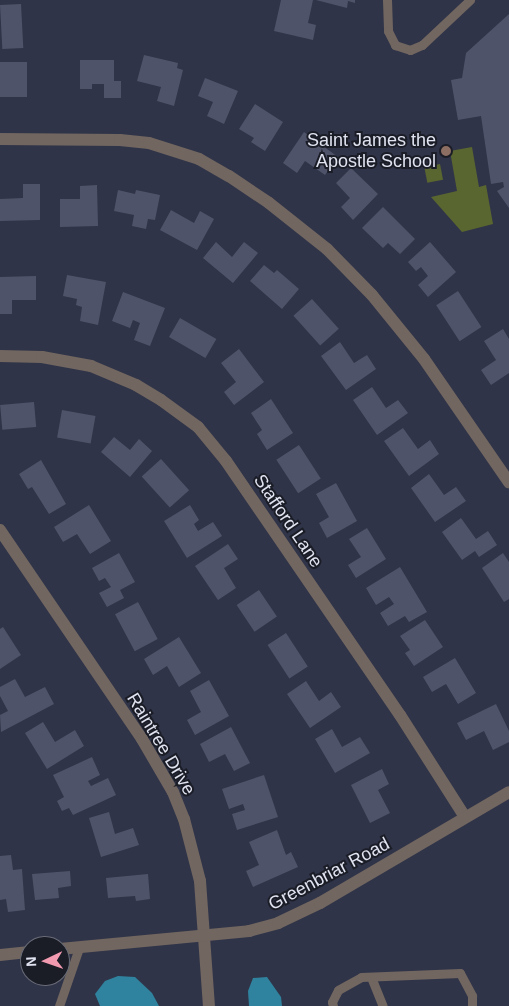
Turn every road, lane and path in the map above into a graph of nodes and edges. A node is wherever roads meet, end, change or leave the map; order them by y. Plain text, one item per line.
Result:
1 (387, 0) edge
2 (470, 0) edge
3 (0, 139) edge
4 (0, 356) edge
5 (509, 482) edge
6 (0, 530) edge
7 (509, 792) edge
8 (465, 817) junction
9 (205, 936) junction
10 (70, 948) edge
11 (79, 948) junction
12 (20, 953) edge
13 (0, 955) edge
14 (371, 977) junction
15 (59, 1006) edge
16 (209, 1006) edge
17 (333, 1006) edge
18 (382, 1006) edge
19 (472, 1006) edge

1 - 2 lane
3 - 5 street
4 - 8 street, Stafford Lane
6 - 9 street, Raintree Drive
7 - 8 street, Greenbriar Road
8 - 9 street, Greenbriar Road
9 - 11 street, Greenbriar Road
9 - 16 street, Raintree Drive
10 - 11 street, Greenbriar Road
11 - 15 lane
12 - 13 street
14 - 17 lane
14 - 18 lane
14 - 19 lane

